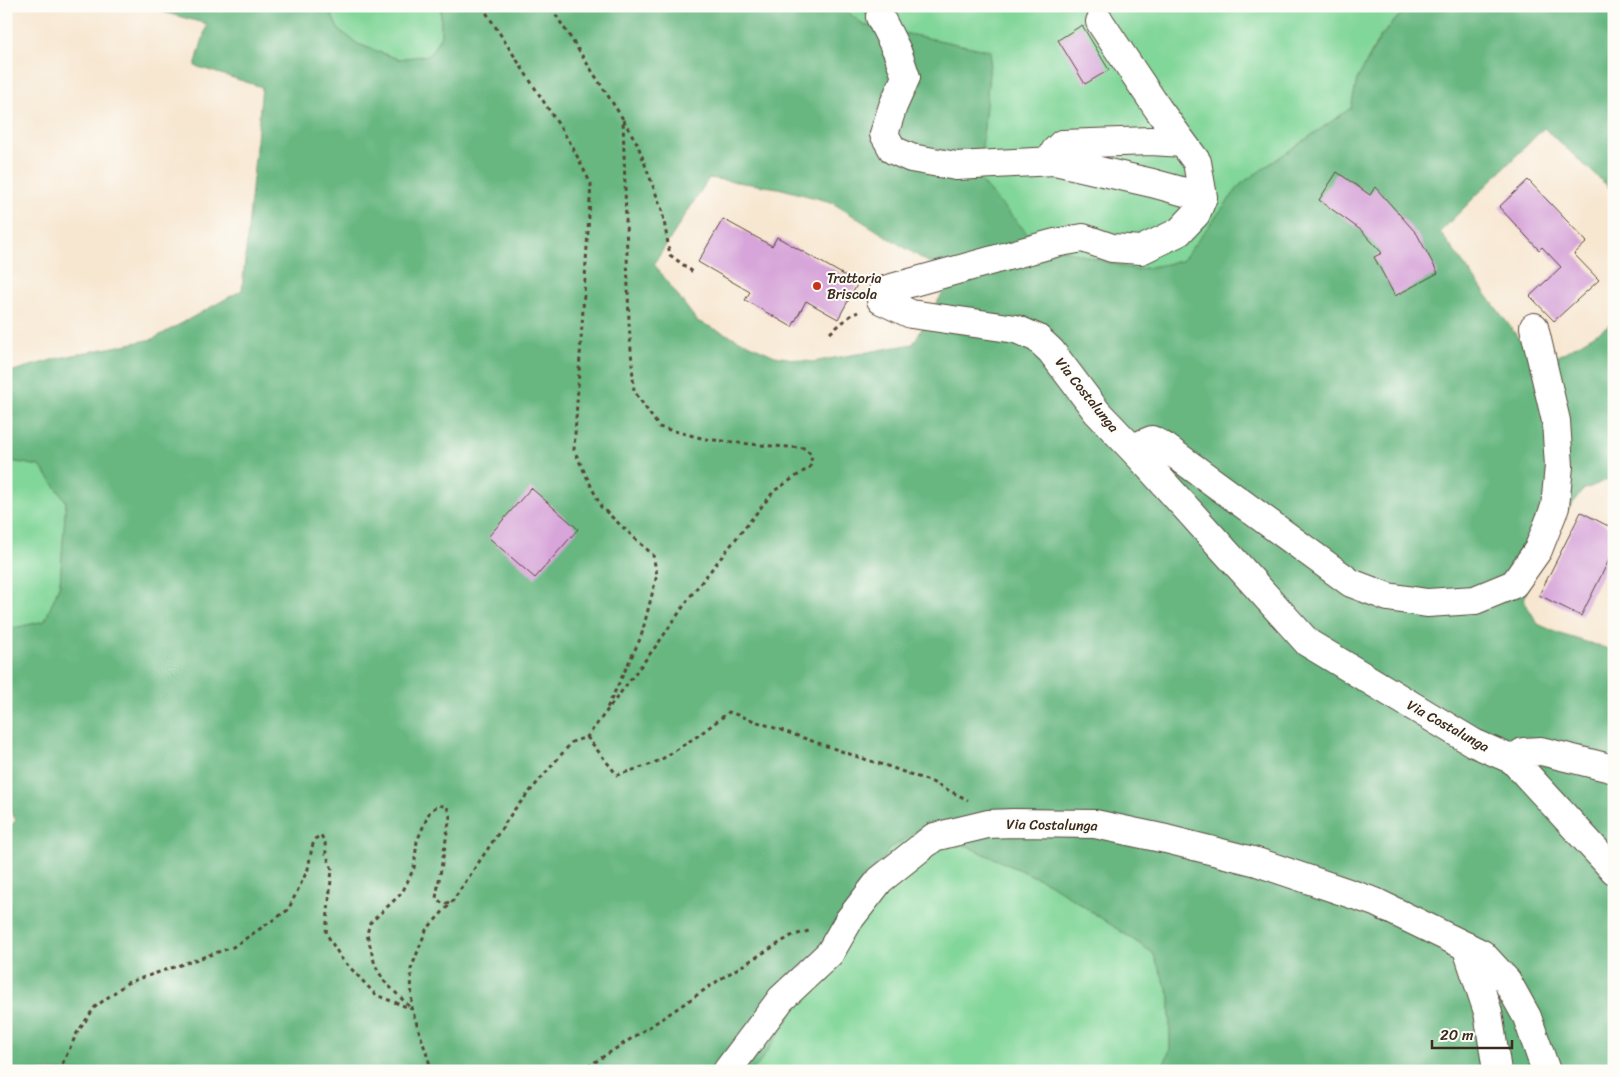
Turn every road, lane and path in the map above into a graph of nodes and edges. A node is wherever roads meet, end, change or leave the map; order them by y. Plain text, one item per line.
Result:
1 (482, 6) edge
2 (550, 6) edge
3 (880, 17) dead end
4 (1100, 22) dead end
5 (622, 119) junction
6 (1183, 143) junction
7 (1055, 161) junction
8 (1204, 197) junction
9 (692, 272) dead end
10 (881, 300) junction
11 (1534, 327) dead end
12 (830, 333) dead end
13 (1142, 459) junction
14 (604, 715) junction
15 (587, 737) junction
16 (1513, 760) junction
17 (1614, 769) edge
18 (973, 803) dead end
19 (1614, 870) edge
20 (452, 902) junction
21 (849, 920) junction
22 (1466, 946) junction
23 (412, 1008) junction
24 (59, 1071) edge
25 (432, 1071) edge
26 (581, 1071) edge
27 (727, 1071) edge
28 (1497, 1071) edge
29 (1546, 1071) edge

1 - 14 path
2 - 5 path
3 - 7 street
4 - 6 street
5 - 9 path
5 - 14 path
6 - 7 street
6 - 8 street
7 - 8 street
8 - 10 street
10 - 12 path
10 - 13 street, Via Costalunga
11 - 13 street
13 - 16 street, Via Costalunga
14 - 15 path
15 - 18 path
15 - 20 path
16 - 17 street
16 - 19 street, Via Costalunga
20 - 23 path
20 - 23 path
21 - 22 street, Via Costalunga
21 - 26 path
21 - 27 street, Via Costalunga
22 - 28 street
22 - 29 street, Via Costalunga
23 - 24 path
23 - 25 path

